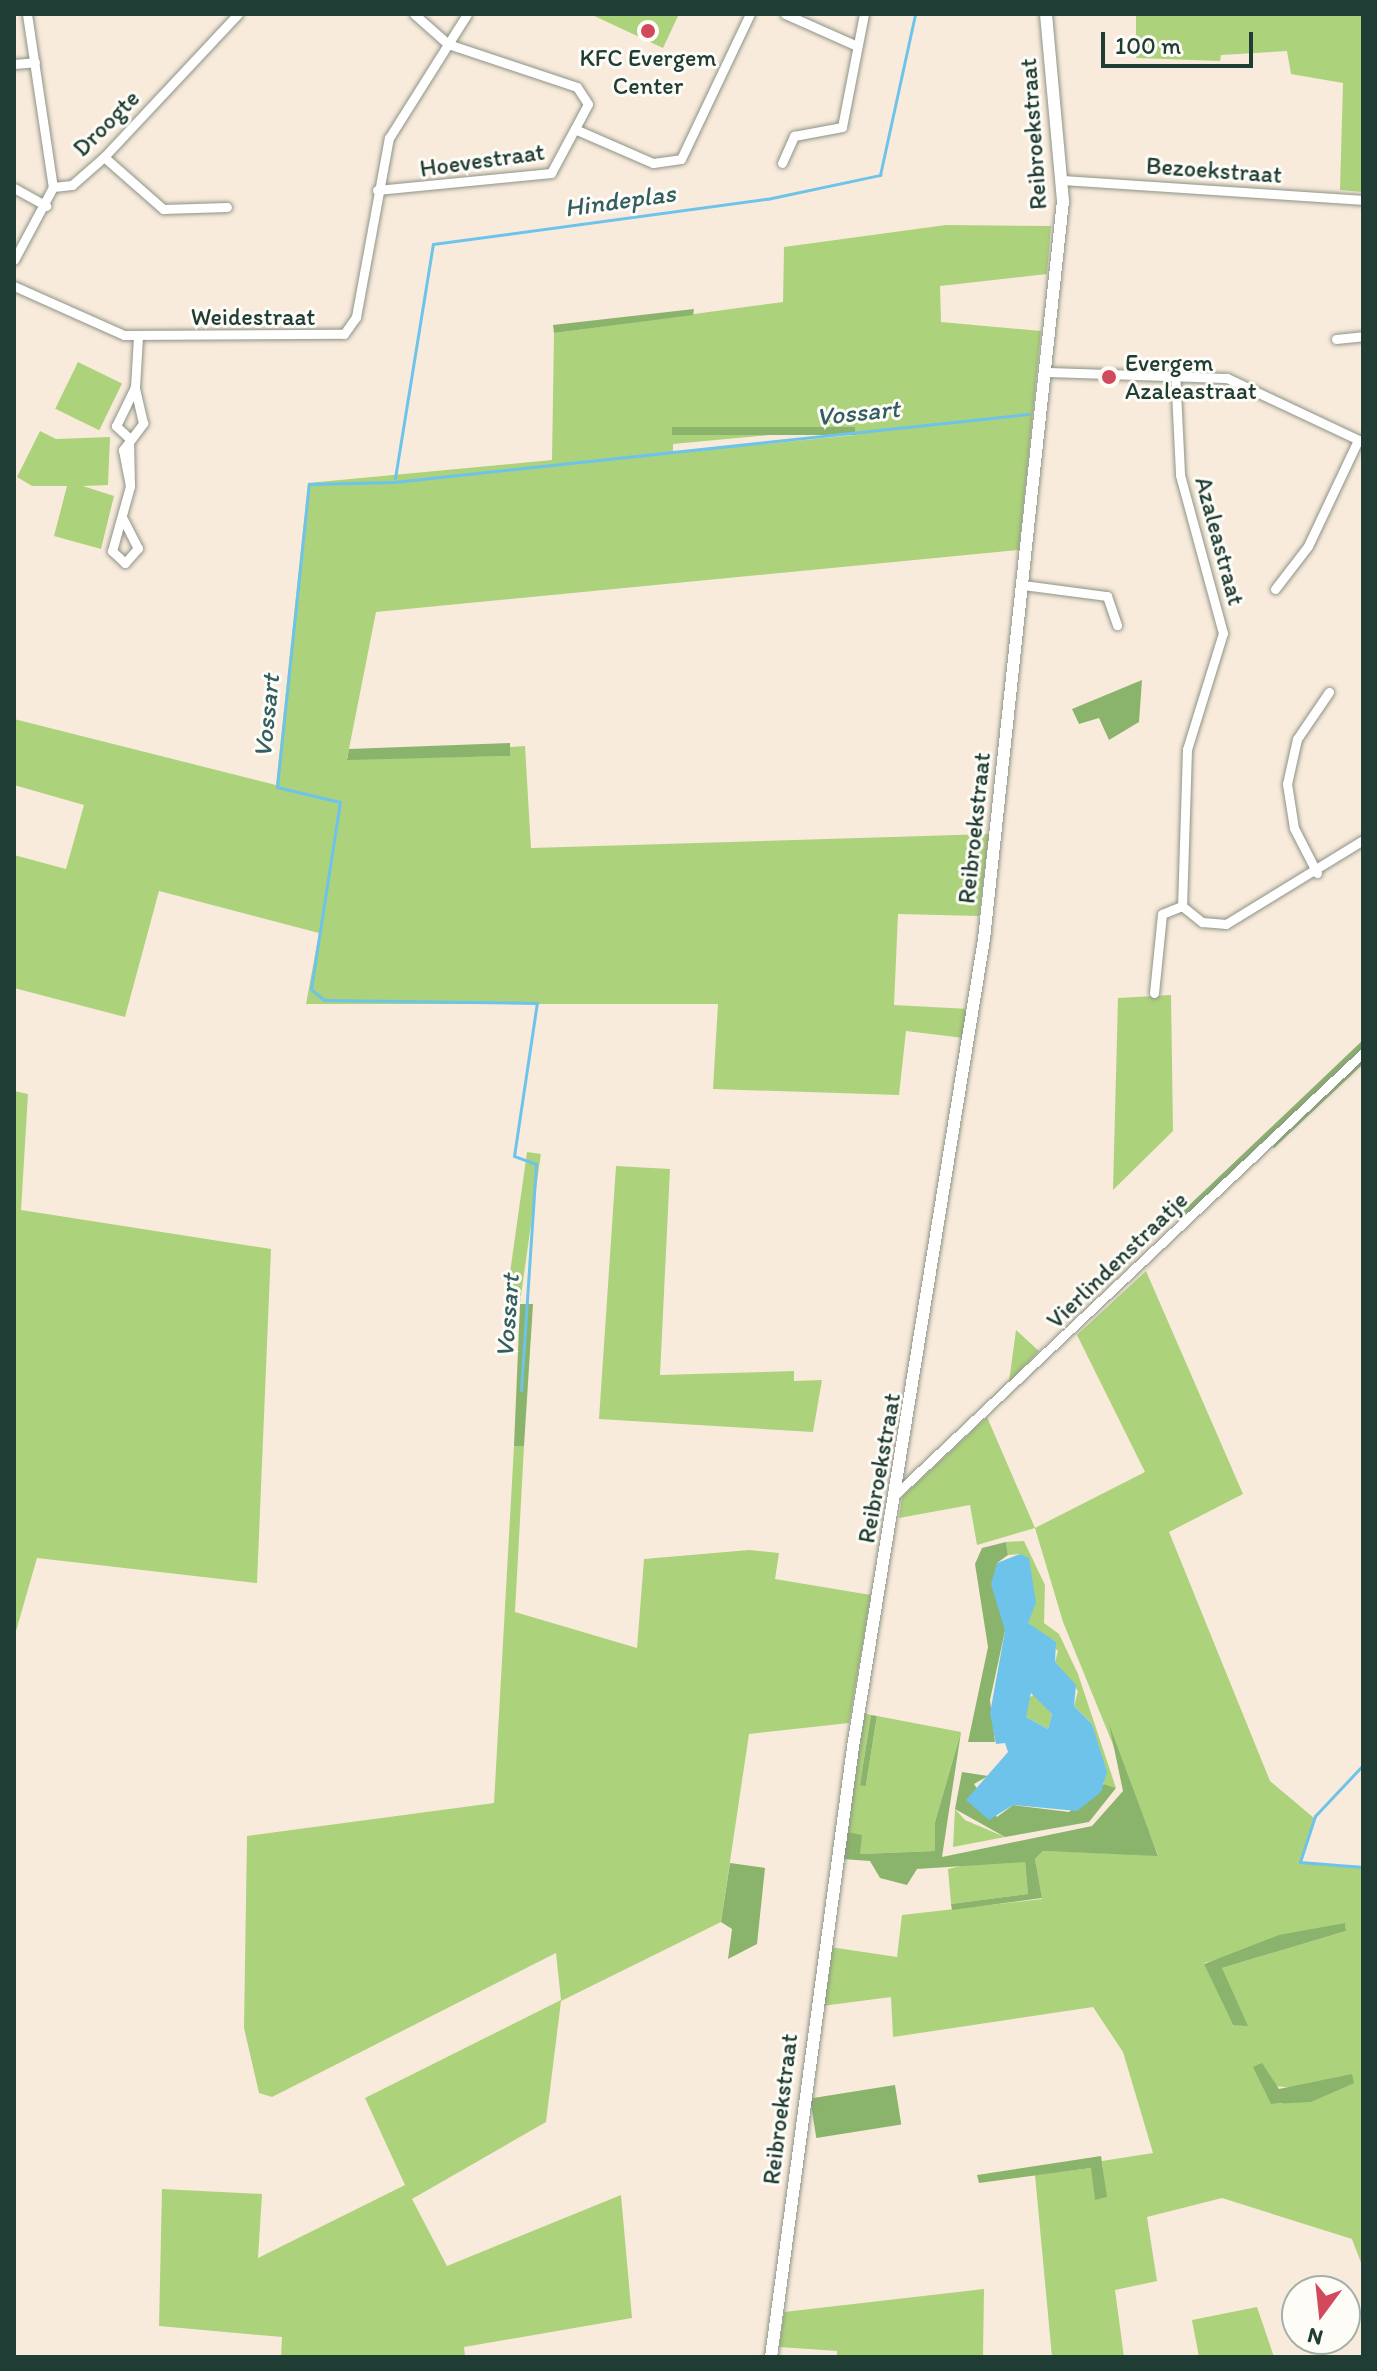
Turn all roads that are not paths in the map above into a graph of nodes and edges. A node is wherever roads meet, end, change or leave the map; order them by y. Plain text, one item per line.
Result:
1 (27, 14) edge
2 (238, 14) edge
3 (414, 14) edge
4 (467, 14) edge
5 (750, 14) edge
6 (785, 14) edge
7 (864, 14) edge
8 (1046, 14) edge
9 (448, 44) junction
10 (857, 46) junction
11 (35, 62) junction
12 (14, 64) edge
13 (577, 130) junction
14 (104, 157) junction
15 (782, 163) dead end
16 (1063, 180) junction
17 (53, 187) junction
18 (14, 188) edge
19 (377, 190) junction
20 (1363, 200) edge
21 (46, 206) junction
22 (227, 207) dead end
23 (14, 260) edge
24 (14, 286) edge
25 (1363, 336) edge
26 (138, 337) junction
27 (1336, 339) dead end
28 (1175, 371) junction
29 (1046, 372) junction
30 (135, 387) junction
31 (129, 438) junction
32 (1361, 441) edge
33 (123, 519) dead end
34 (1023, 585) junction
35 (1275, 589) dead end
36 (1117, 625) dead end
37 (1329, 692) dead end
38 (1363, 840) edge
39 (1317, 873) junction
40 (1182, 906) junction
41 (1154, 993) dead end
42 (1363, 1053) edge
43 (897, 1493) junction
44 (771, 2357) edge

1 - 11 street
2 - 14 street, Droogte
3 - 9 street, Hoevestraat
4 - 9 street, Weidestraat
5 - 13 street
6 - 10 street
7 - 10 street
8 - 16 street, Reibroekstraat
9 - 13 street, Hoevestraat
9 - 19 street, Weidestraat
10 - 15 street
11 - 12 street
11 - 17 street
13 - 19 street, Hoevestraat
14 - 17 street, Droogte
14 - 22 street
16 - 20 street, Bezoekstraat
16 - 29 street, Reibroekstraat
17 - 21 street
18 - 21 street
19 - 26 street, Weidestraat
21 - 23 street
24 - 26 street, Weidestraat
25 - 27 street
26 - 30 street
28 - 29 street
28 - 32 street
28 - 40 street, Azaleastraat
29 - 34 street, Reibroekstraat
30 - 31 street
30 - 31 street
31 - 33 street
32 - 35 street
34 - 36 street
34 - 43 street, Reibroekstraat
37 - 39 street
38 - 39 street
39 - 40 street
40 - 41 street
42 - 43 street, Vierlindenstraatje
43 - 44 street, Reibroekstraat

